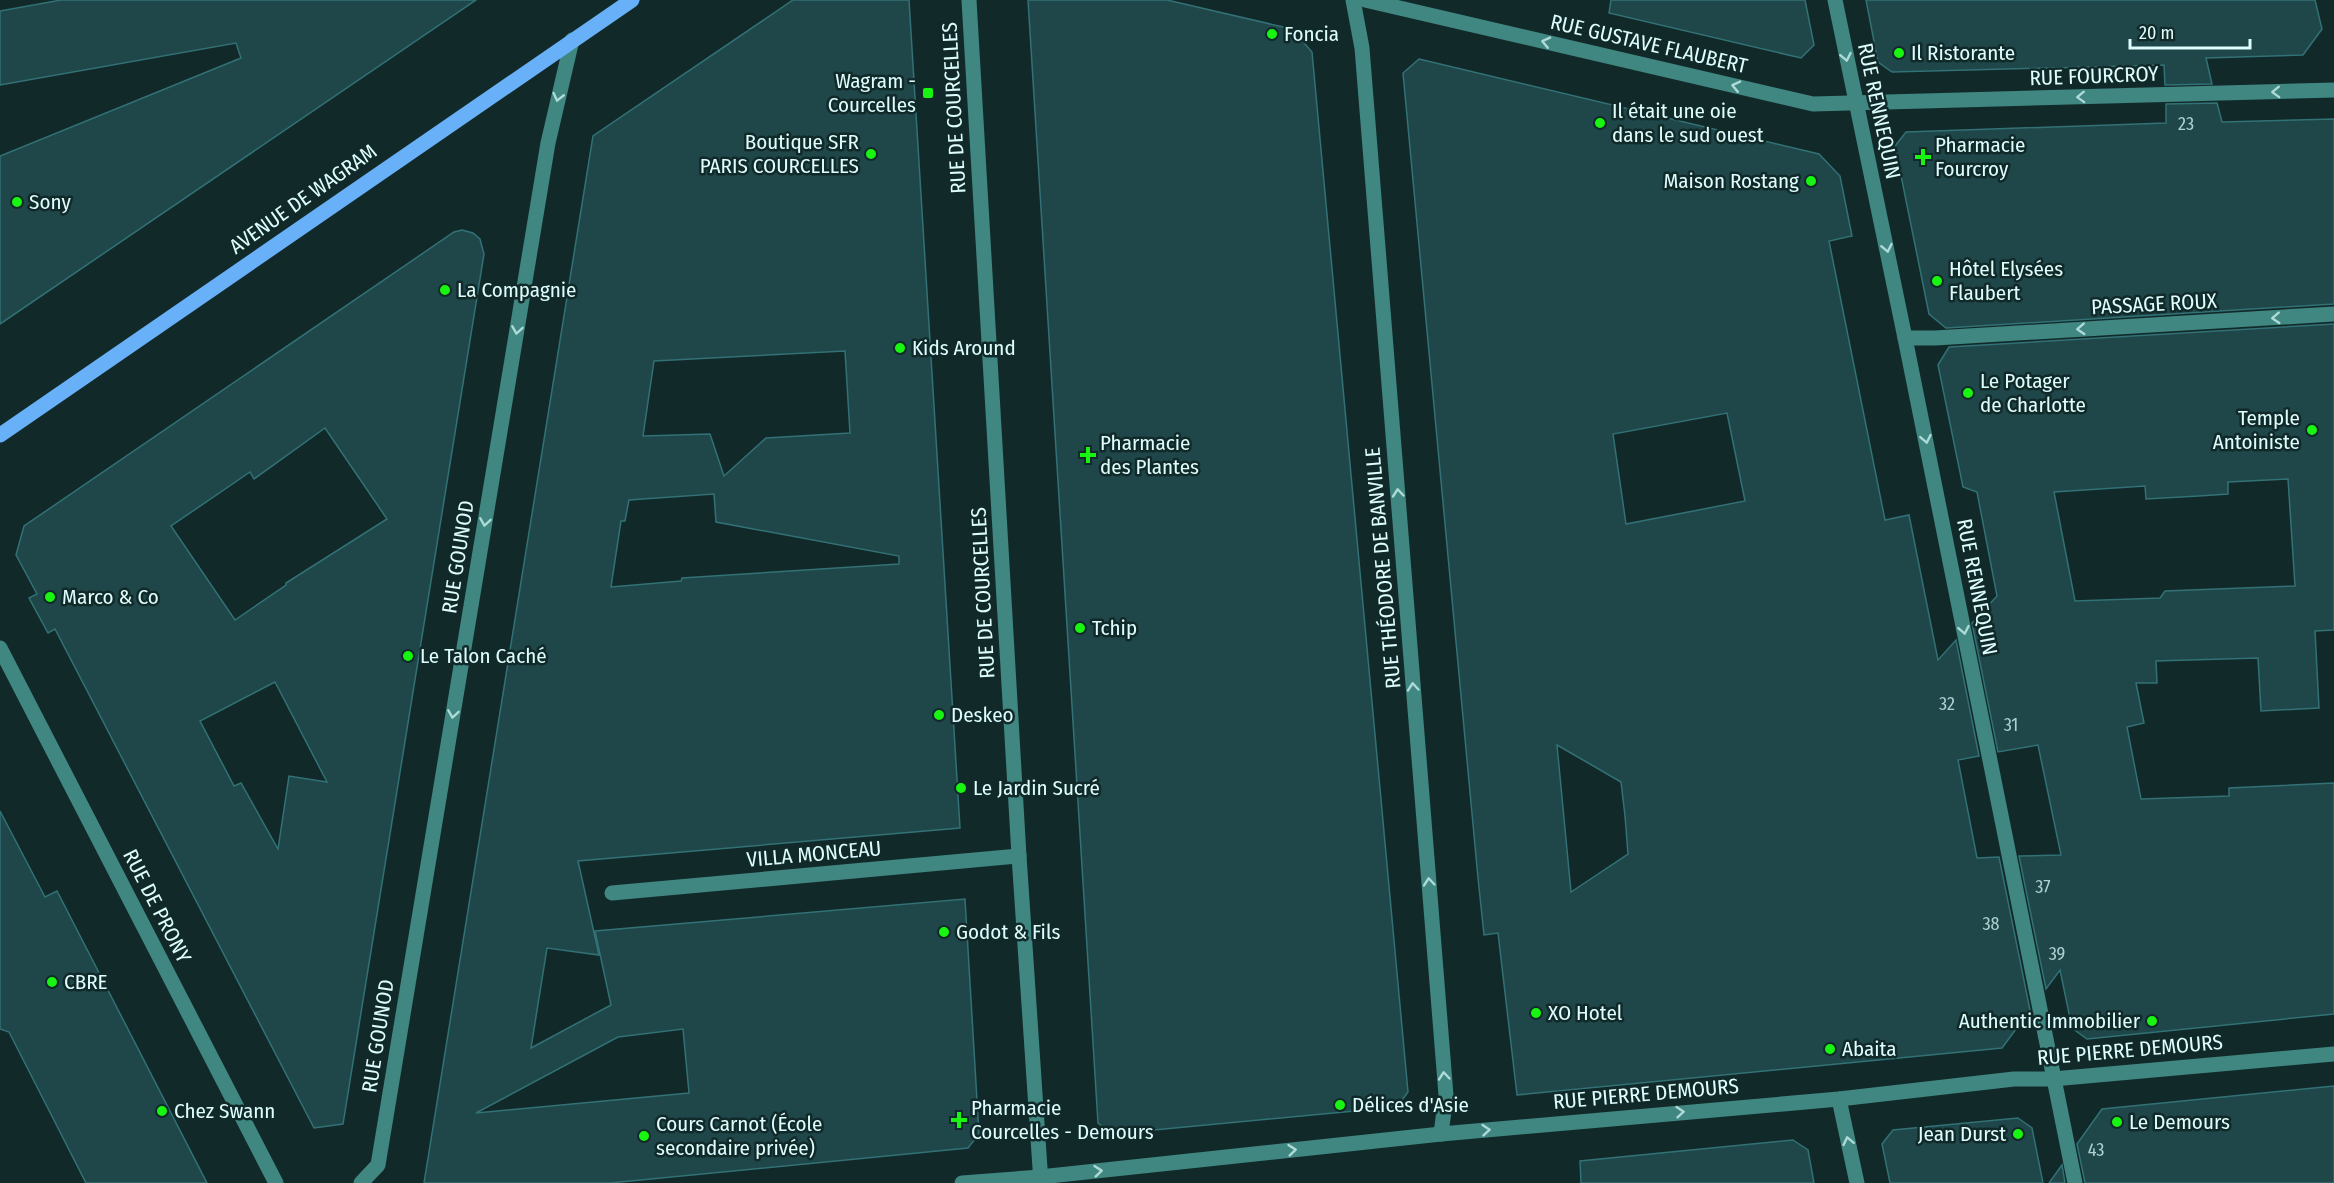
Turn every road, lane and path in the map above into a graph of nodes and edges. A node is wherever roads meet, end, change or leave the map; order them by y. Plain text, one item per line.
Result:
1 (632, 0) edge
2 (969, 0) edge
3 (1353, 0) edge
4 (1365, 0) edge
5 (1835, 0) edge
6 (572, 40) junction
7 (2334, 90) edge
8 (1855, 103) junction
9 (2334, 314) edge
10 (1905, 338) junction
11 (0, 435) edge
12 (0, 648) edge
13 (1019, 856) junction
14 (612, 893) dead end
15 (2334, 1054) edge
16 (2054, 1079) junction
17 (1839, 1099) junction
18 (1441, 1134) junction
19 (1040, 1180) edge
20 (276, 1183) edge
21 (361, 1183) edge
22 (962, 1183) edge
23 (1857, 1183) edge
24 (2075, 1183) edge

1 - 6 main road, AVENUE DE WAGRAM
2 - 13 street, RUE DE COURCELLES
18 -> 3 street, RUE THÉODORE DE BANVILLE
8 -> 4 street, RUE GUSTAVE FLAUBERT
5 -> 8 street, RUE RENNEQUIN
6 - 11 main road, AVENUE DE WAGRAM
6 -> 21 street, RUE GOUNOD
7 -> 8 street, RUE FOURCROY
8 -> 10 street, RUE RENNEQUIN
9 -> 10 street, PASSAGE ROUX
10 -> 16 street, RUE RENNEQUIN
12 - 20 street, RUE DE PRONY
13 - 14 street, VILLA MONCEAU
13 - 19 street, RUE DE COURCELLES
15 - 16 street, RUE PIERRE DEMOURS
16 - 17 street, RUE PIERRE DEMOURS
16 - 24 street, RUE RENNEQUIN
18 -> 17 street, RUE PIERRE DEMOURS
23 -> 17 street
19 -> 18 street, RUE PIERRE DEMOURS
19 - 22 street, RUE PIERRE DEMOURS

